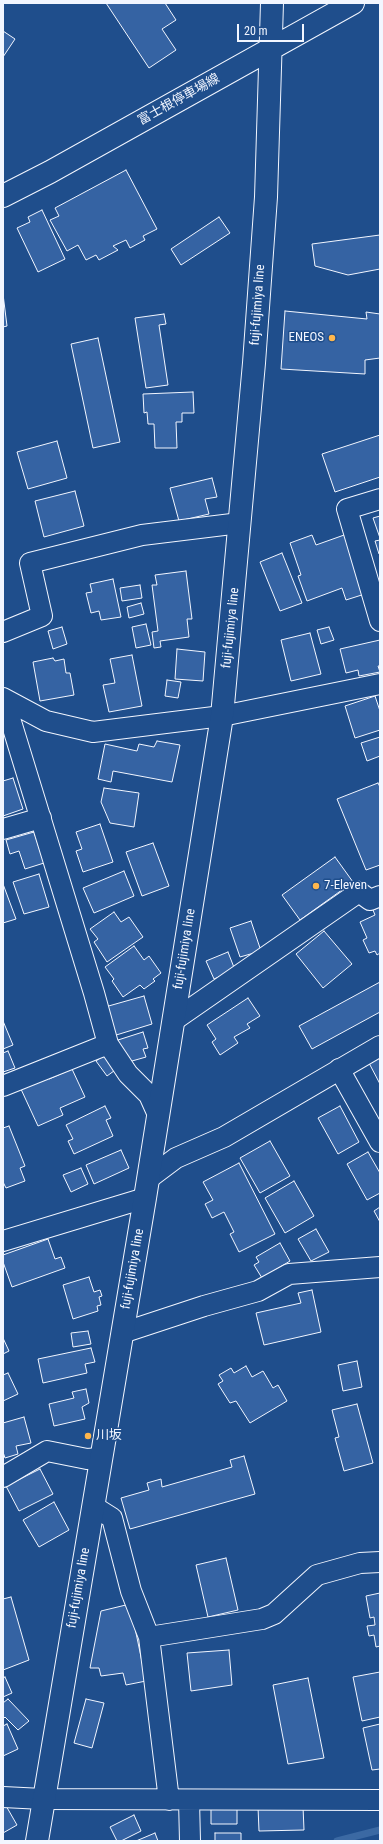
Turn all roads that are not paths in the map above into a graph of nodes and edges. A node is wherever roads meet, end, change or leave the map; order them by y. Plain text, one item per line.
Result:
1 (272, 3) edge
2 (353, 3) edge
3 (270, 49) junction
4 (3, 196) edge
5 (380, 499) edge
6 (240, 523) junction
7 (380, 621) edge
8 (3, 632) edge
9 (380, 684) edge
10 (4, 699) edge
11 (222, 716) junction
12 (41, 818) junction
13 (3, 829) edge
14 (380, 896) edge
15 (173, 1021) junction
16 (108, 1044) junction
17 (380, 1046) edge
18 (339, 1070) junction
19 (3, 1086) edge
20 (158, 1115) junction
21 (380, 1142) edge
22 (147, 1188) junction
23 (3, 1241) edge
24 (380, 1267) edge
25 (122, 1333) junction
26 (100, 1458) junction
27 (3, 1477) edge
28 (93, 1506) junction
29 (380, 1562) edge
30 (148, 1637) junction
31 (3, 1796) edge
32 (43, 1799) junction
33 (169, 1800) junction
34 (189, 1800) junction
35 (380, 1800) edge
36 (37, 1841) edge
37 (190, 1841) edge

1 - 3 main road, fuji-fujimiya line
2 - 3 main road, 富士根停車場線
3 - 4 main road, 富士根停車場線
3 - 6 main road, fuji-fujimiya line
5 - 7 street
6 - 8 street
6 - 11 main road, fuji-fujimiya line
9 - 11 street
10 - 11 street
10 - 12 street
11 - 15 main road, fuji-fujimiya line
12 - 13 street
12 - 16 street
14 - 15 street
15 - 20 main road, fuji-fujimiya line
16 - 19 street
16 - 20 street
17 - 18 street
18 - 21 street
18 - 22 street
20 - 22 main road, fuji-fujimiya line
22 - 23 street
22 - 25 main road, fuji-fujimiya line
24 - 25 street
25 - 26 main road, fuji-fujimiya line
26 - 27 street
26 - 28 main road, fuji-fujimiya line
28 - 30 street
28 - 32 main road, fuji-fujimiya line
29 - 30 street
30 - 33 street
31 - 32 street
32 - 33 street
32 - 36 main road, fuji-fujimiya line
33 - 34 street
34 - 35 street
34 - 37 street

